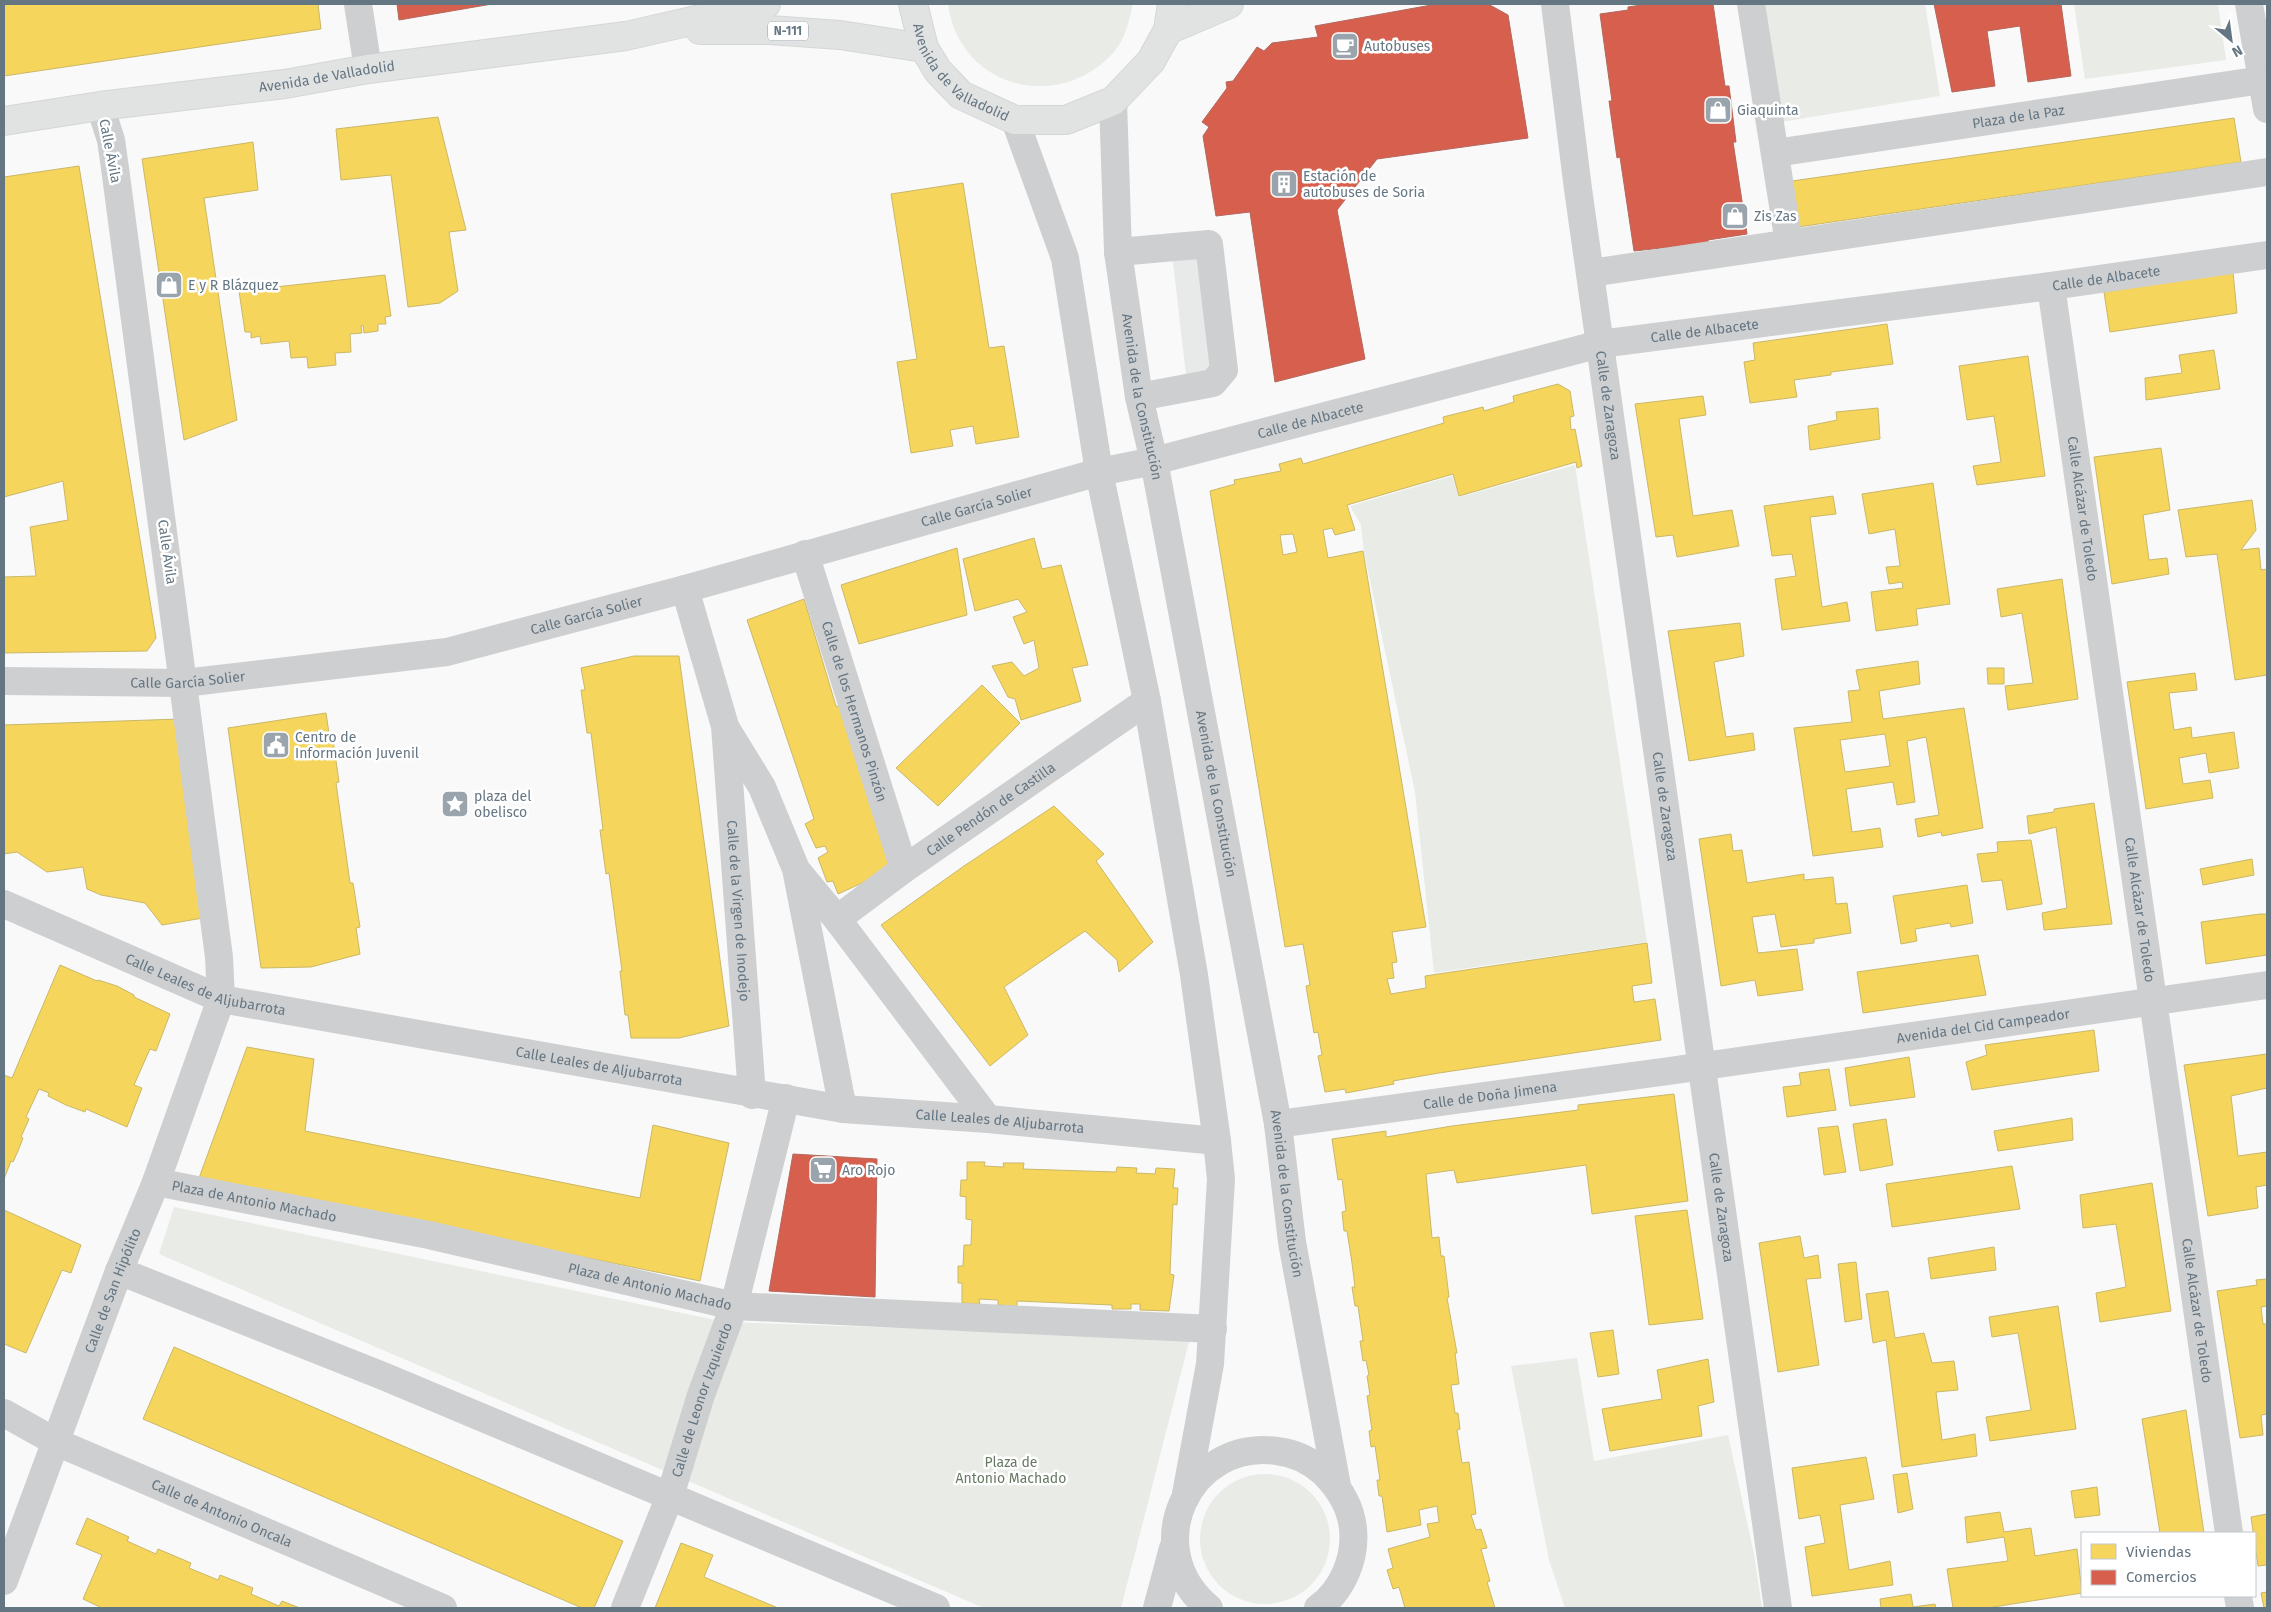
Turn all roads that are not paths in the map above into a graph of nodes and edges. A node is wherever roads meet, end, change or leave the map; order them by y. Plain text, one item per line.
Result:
1 (358, 4) edge
2 (694, 4) edge
3 (766, 4) edge
4 (913, 4) edge
5 (1229, 4) edge
6 (1555, 4) edge
7 (1751, 4) edge
8 (2250, 4) edge
9 (1170, 17) edge
10 (651, 30) junction
11 (924, 48) junction
12 (368, 69) junction
13 (2262, 80) junction
14 (1113, 101) junction
15 (100, 106) junction
16 (2267, 109) edge
17 (1015, 120) junction
18 (4, 121) edge
19 (1774, 153) junction
20 (2267, 172) edge
21 (1789, 243) junction
22 (1118, 252) junction
23 (2267, 255) edge
24 (1591, 273) junction
25 (2051, 286) junction
26 (1600, 344) junction
27 (1139, 397) junction
28 (1154, 461) junction
29 (1099, 472) junction
30 (805, 554) junction
31 (685, 589) junction
32 (4, 681) edge
33 (184, 682) junction
34 (1147, 701) junction
35 (725, 726) junction
36 (796, 869) junction
37 (904, 869) junction
38 (5, 909) edge
39 (837, 919) junction
40 (2267, 985) edge
41 (221, 1000) junction
42 (2153, 1002) junction
43 (1701, 1066) junction
44 (752, 1095) junction
45 (786, 1098) junction
46 (843, 1109) junction
47 (988, 1119) junction
48 (1278, 1124) junction
49 (1217, 1141) junction
50 (156, 1182) junction
51 (119, 1271) junction
52 (734, 1306) junction
53 (1213, 1329) junction
54 (4, 1413) edge
55 (56, 1442) junction
56 (1336, 1486) junction
57 (1186, 1494) junction
58 (670, 1496) junction
59 (2229, 1532) edge
60 (1174, 1544) junction
61 (1344, 1579) junction
62 (4, 1581) edge
63 (443, 1608) edge
64 (624, 1608) edge
65 (936, 1608) edge
66 (1158, 1608) edge
67 (1209, 1608) edge
68 (1318, 1608) edge
69 (1348, 1608) edge
70 (1778, 1608) edge

1 - 12 street
2 - 10 main road
3 - 10 main road, N-111
4 - 11 main road, Avenida de Valladolid
5 - 9 main road, Avenida de Valladolid
6 - 24 street, Calle de Zaragoza
7 - 19 street
8 - 13 street
9 - 14 main road, Avenida de Valladolid
10 - 11 main road, N-111
10 - 12 main road, Avenida de Valladolid
11 - 17 main road, Avenida de Valladolid
12 - 15 main road, Avenida de Valladolid
13 - 16 street
13 - 19 street, Plaza de la Paz
14 - 17 main road, Avenida de Valladolid
14 - 22 street, Avenida de la Constitución
15 - 18 main road, Avenida de Valladolid
15 - 33 street, Calle Ávila
17 - 29 street
19 - 21 street
20 - 21 street
21 - 24 street
22 - 27 street, Avenida de la Constitución
22 - 27 street
23 - 25 street, Calle de Albacete
24 - 26 street, Calle de Zaragoza
25 - 26 street, Calle de Albacete
25 - 42 street, Calle Alcázar de Toledo
26 - 28 street, Calle de Albacete
26 - 43 street, Calle de Zaragoza
27 - 28 street, Avenida de la Constitución
28 - 29 street, Calle García Solier
28 - 48 street, Avenida de la Constitución
29 - 30 street, Calle García Solier
29 - 34 street
30 - 31 street, Calle García Solier
30 - 37 street, Calle de los Hermanos Pinzón
31 - 33 street, Calle García Solier
31 - 35 street, Calle de la Virgen de Inodejo
32 - 33 street, Calle García Solier
33 - 41 street, Calle Ávila
34 - 37 street, Calle Pendón de Castilla
34 - 49 street
35 - 36 street, Calle de la Virgen de Inodejo
35 - 44 street, Calle de la Virgen de Inodejo
36 - 39 street, Calle de la Virgen de Inodejo
36 - 46 street, Calle de la Virgen de Inodejo
37 - 39 street, Calle Pendón de Castilla
38 - 41 street, Calle Leales de Aljubarrota
39 - 47 street, Calle de la Virgen de Inodejo
40 - 42 street, Avenida del Cid Campeador
41 - 44 street, Calle Leales de Aljubarrota
41 - 50 street, Calle de San Hipólito
42 - 43 street, Avenida del Cid Campeador
42 - 59 street, Calle Alcázar de Toledo
43 - 48 street, Calle de Doña Jimena
43 - 70 street, Calle de Zaragoza
44 - 45 street, Calle Leales de Aljubarrota
45 - 46 street, Calle Leales de Aljubarrota
45 - 52 street, Calle de Leonor Izquierdo
46 - 47 street, Calle Leales de Aljubarrota
47 - 49 street, Calle Leales de Aljubarrota
48 - 56 street, Avenida de la Constitución
49 - 53 street
50 - 51 street, Calle de San Hipólito
50 - 52 street, Plaza de Antonio Machado
51 - 55 street, Calle de San Hipólito
51 - 58 street
52 - 53 street, Plaza de Antonio Machado
52 - 58 street, Calle de Leonor Izquierdo
53 - 57 street
54 - 55 street, Calle de Antonio Oncala
55 - 62 street, Calle de San Hipólito
55 - 63 street, Calle de Antonio Oncala
56 - 57 street
56 - 61 street
57 - 60 street
58 - 64 street, Calle de Leonor Izquierdo
58 - 65 street
60 - 66 street
60 - 67 street
61 - 68 street
61 - 69 street

